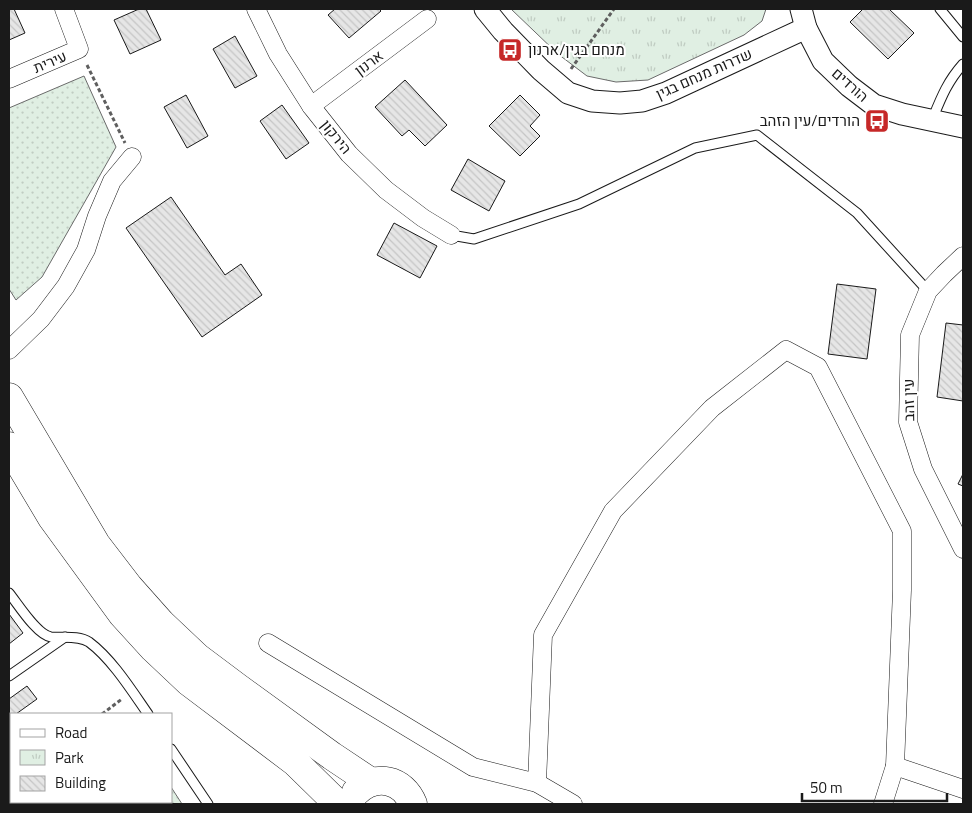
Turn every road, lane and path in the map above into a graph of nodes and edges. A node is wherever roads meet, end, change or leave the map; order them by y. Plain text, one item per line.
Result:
1 (64, 9) edge
2 (256, 9) edge
3 (485, 9) edge
4 (614, 9) edge
5 (940, 9) edge
6 (427, 19) dead end
7 (803, 19) edge
8 (963, 37) edge
9 (79, 49) junction
10 (963, 64) edge
11 (9, 79) edge
12 (560, 86) junction
13 (311, 106) junction
14 (932, 120) junction
15 (963, 127) edge
16 (132, 157) joint
17 (451, 234) joint
18 (963, 256) edge
19 (928, 291) junction
20 (9, 350) edge
21 (9, 397) edge
22 (9, 446) edge
23 (963, 549) edge
24 (9, 592) edge
25 (66, 637) junction
26 (268, 643) dead end
27 (9, 676) edge
28 (132, 691) junction
29 (103, 713) edge
30 (147, 713) edge
31 (172, 750) edge
32 (895, 766) junction
33 (372, 782) junction
34 (537, 783) junction
35 (963, 789) edge
36 (208, 804) edge
37 (338, 804) edge
38 (348, 804) edge
39 (414, 804) edge
40 (573, 804) edge
41 (883, 804) edge

1 - 9 street, עירית
2 - 13 street, הירקון
3 - 12 street, שדרות מנחם בגין
4 - 12 path
5 - 8 lane
6 - 13 street, ארנון
7 - 12 street, שדרות מנחם בגין
7 - 14 street, הורדים
9 - 11 street, עירית
9 - 16 path
10 - 14 lane
13 - 17 street, הירקון
14 - 15 street, הורדים
16 - 20 street
17 - 19 lane
18 - 19 street, עין זהב
19 - 23 street, עין זהב
21 - 33 highway
22 - 37 highway
24 - 25 lane
25 - 27 lane
25 - 28 lane
26 - 34 street
28 - 29 path
28 - 30 lane
31 - 36 lane
32 - 34 street
32 - 35 street
32 - 41 street
33 - 38 highway
33 - 39 highway
34 - 40 street

